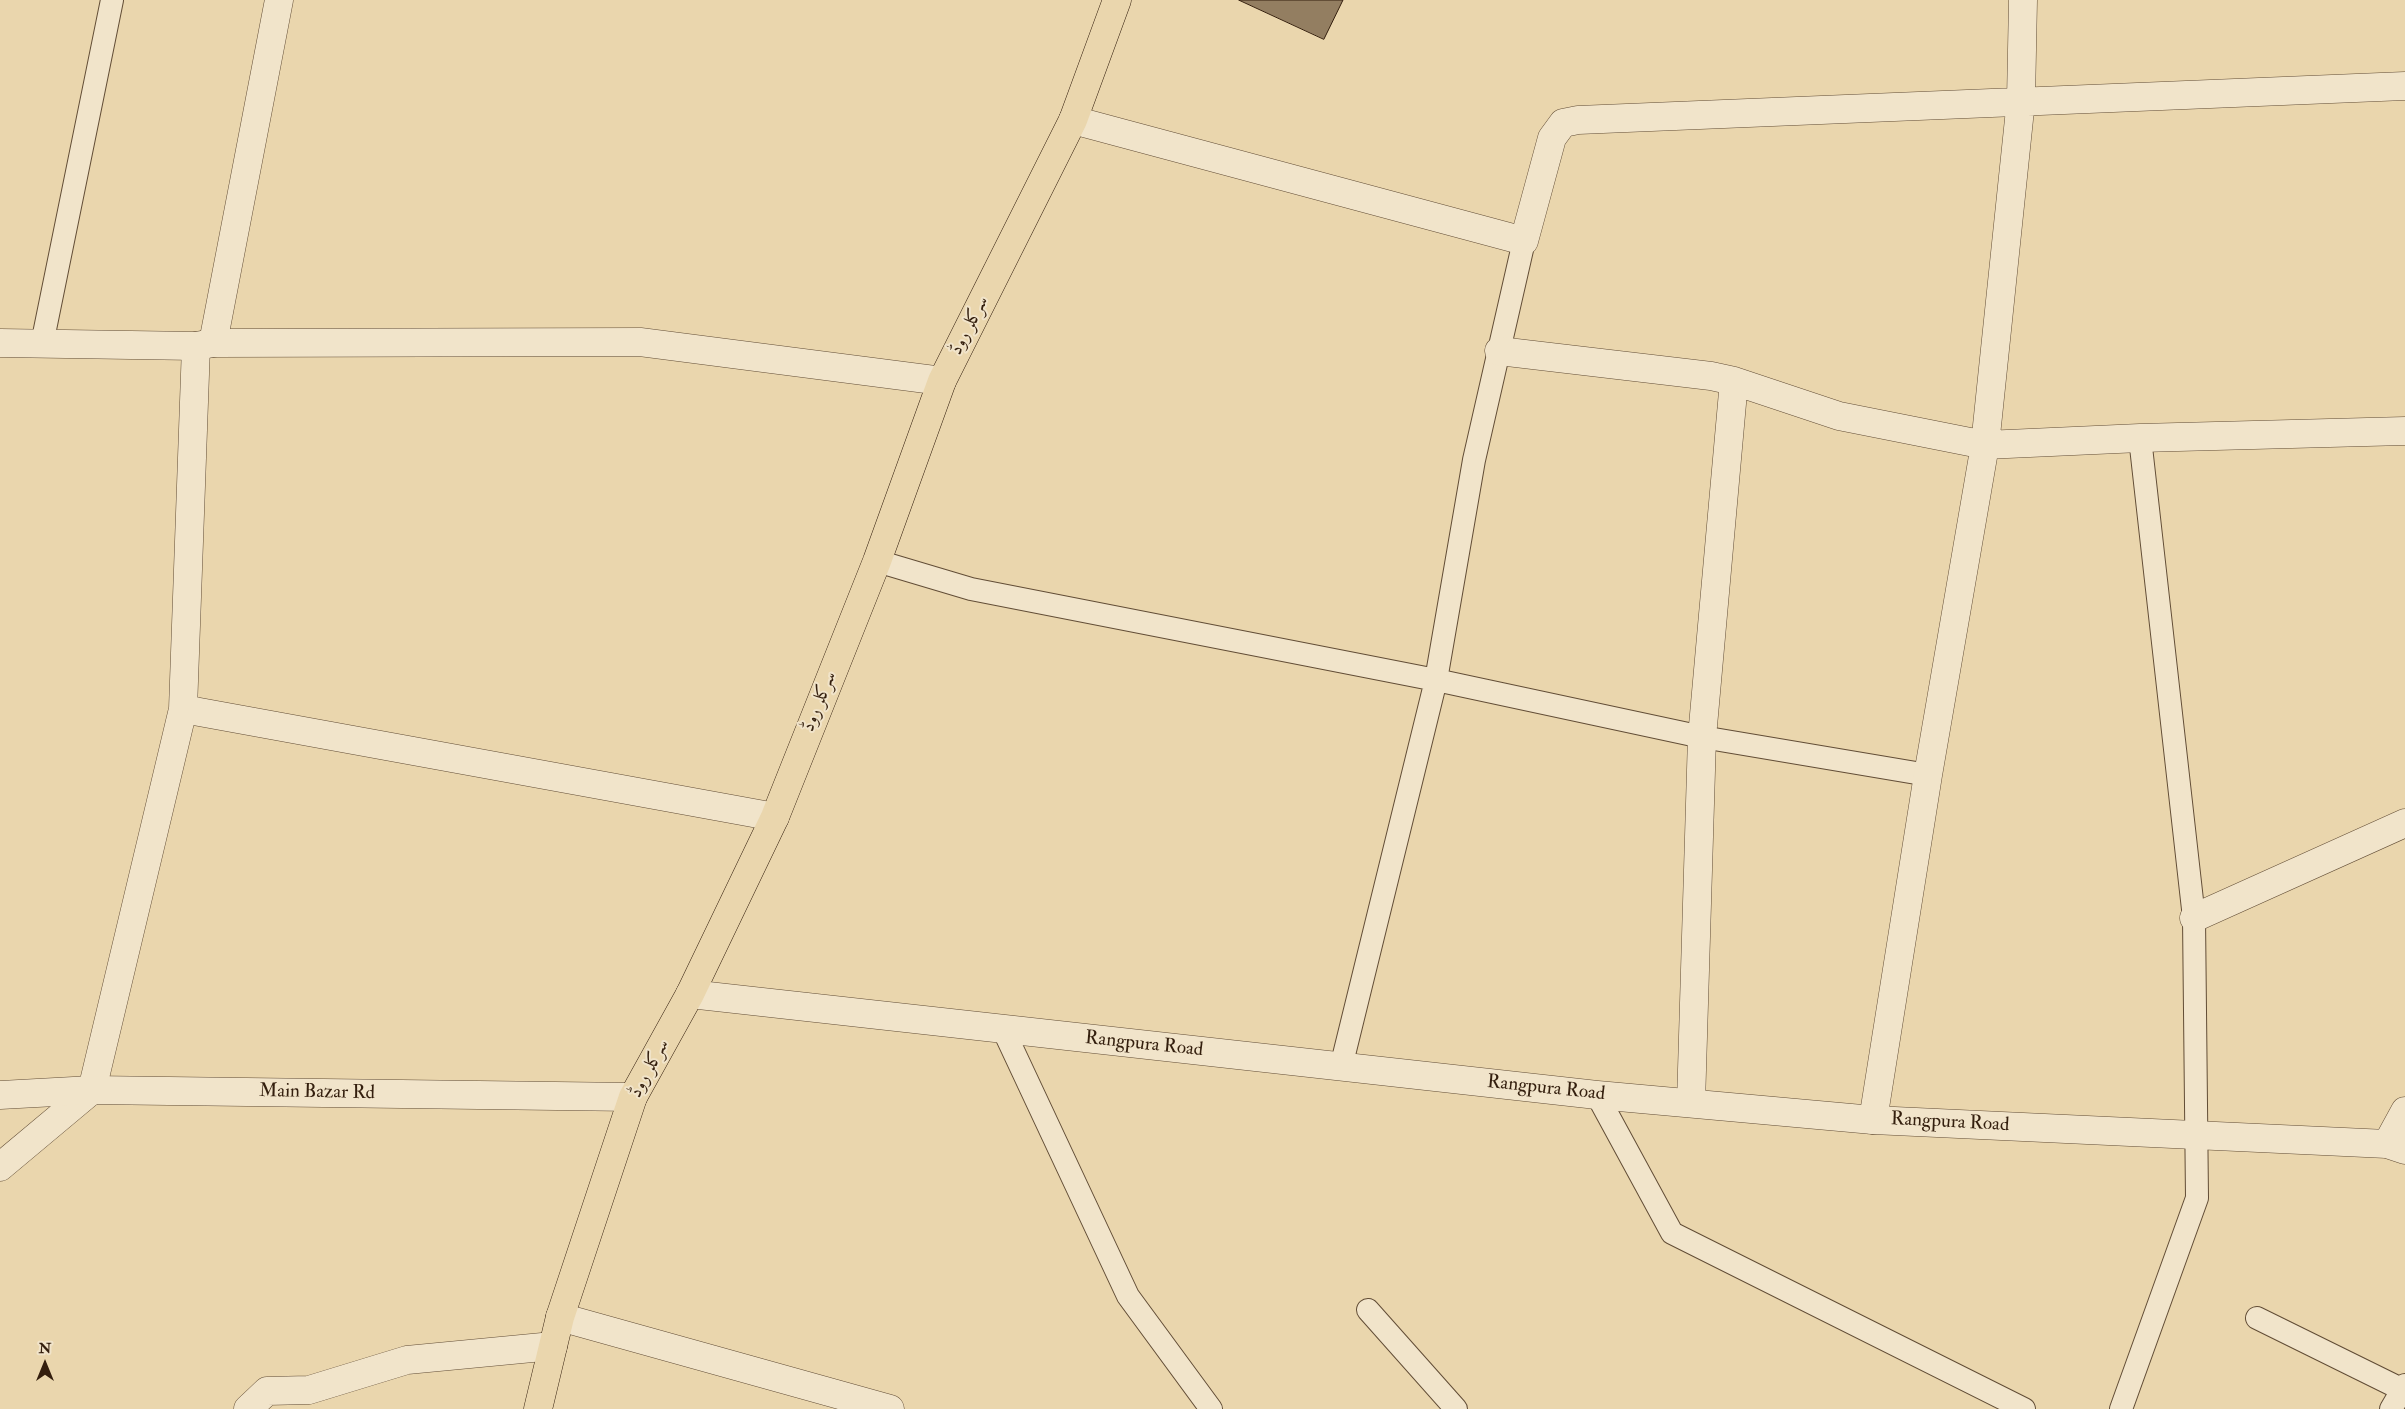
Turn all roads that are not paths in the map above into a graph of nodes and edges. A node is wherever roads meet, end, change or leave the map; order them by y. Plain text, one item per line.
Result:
1 (112, 0) edge
2 (279, 0) edge
3 (1117, 0) edge
4 (2022, 0) edge
5 (2405, 86) edge
6 (2021, 100) junction
7 (1073, 120) junction
8 (1524, 242) junction
9 (0, 343) edge
10 (42, 344) junction
11 (205, 344) junction
12 (1499, 351) junction
13 (942, 381) junction
14 (1734, 381) junction
15 (2405, 431) edge
16 (2140, 438) junction
17 (1985, 445) junction
18 (877, 561) junction
19 (1436, 680) junction
20 (183, 709) junction
21 (1702, 737) junction
22 (1928, 774) junction
23 (774, 817) junction
24 (2405, 823) edge
25 (2194, 918) junction
26 (690, 994) junction
27 (1003, 1029) junction
28 (1341, 1067) junction
29 (92, 1090) junction
30 (0, 1095) edge
31 (1597, 1095) junction
32 (633, 1097) junction
33 (1691, 1103) junction
34 (2405, 1112) edge
35 (1873, 1120) junction
36 (2197, 1135) junction
37 (2396, 1147) edge
38 (0, 1167) edge
39 (1368, 1310) dead end
40 (560, 1317) junction
41 (2257, 1318) dead end
42 (553, 1346) junction
43 (2401, 1394) edge
44 (248, 1409) edge
45 (538, 1409) edge
46 (890, 1409) edge
47 (1211, 1409) edge
48 (1456, 1409) edge
49 (2024, 1409) edge
50 (2121, 1409) edge

1 - 10 lane
2 - 11 street
3 - 7 main road, سرکلر روڈ
4 - 6 street
5 - 6 street
6 - 8 street
6 - 17 street
7 - 8 street
7 - 13 main road, سرکلر روڈ
8 - 12 lane
9 - 10 street
10 - 11 street
11 - 13 street
11 - 20 street
12 - 14 street
12 - 19 lane
13 - 18 main road, سرکلر روڈ
14 - 17 street
14 - 21 street
15 - 16 street
16 - 17 street
16 - 25 lane
17 - 22 street
18 - 19 lane
18 - 23 main road, سرکلر روڈ
19 - 21 lane
19 - 28 lane
20 - 23 street
20 - 29 street
21 - 22 lane
21 - 33 street
22 - 35 street
23 - 26 main road, سرکلر روڈ
24 - 25 street
25 - 36 lane
26 - 27 street, Rangpura Road
26 - 32 main road, سرکلر روڈ
27 - 28 street, Rangpura Road
27 - 47 lane
28 - 31 street, Rangpura Road
29 - 30 street, Main Bazar Rd
29 - 32 street, Main Bazar Rd
29 - 38 street
31 - 33 street, Rangpura Road
31 - 49 lane
32 - 40 main road, سرکلر روڈ
33 - 35 street, Rangpura Road
34 - 37 street
35 - 36 street, Rangpura Road
36 - 37 street, Rangpura Road
36 - 50 lane
39 - 48 lane
40 - 42 main road, سرکلر روڈ
40 - 46 street
41 - 43 lane
42 - 44 street
42 - 45 main road, سرکلر روڈ

